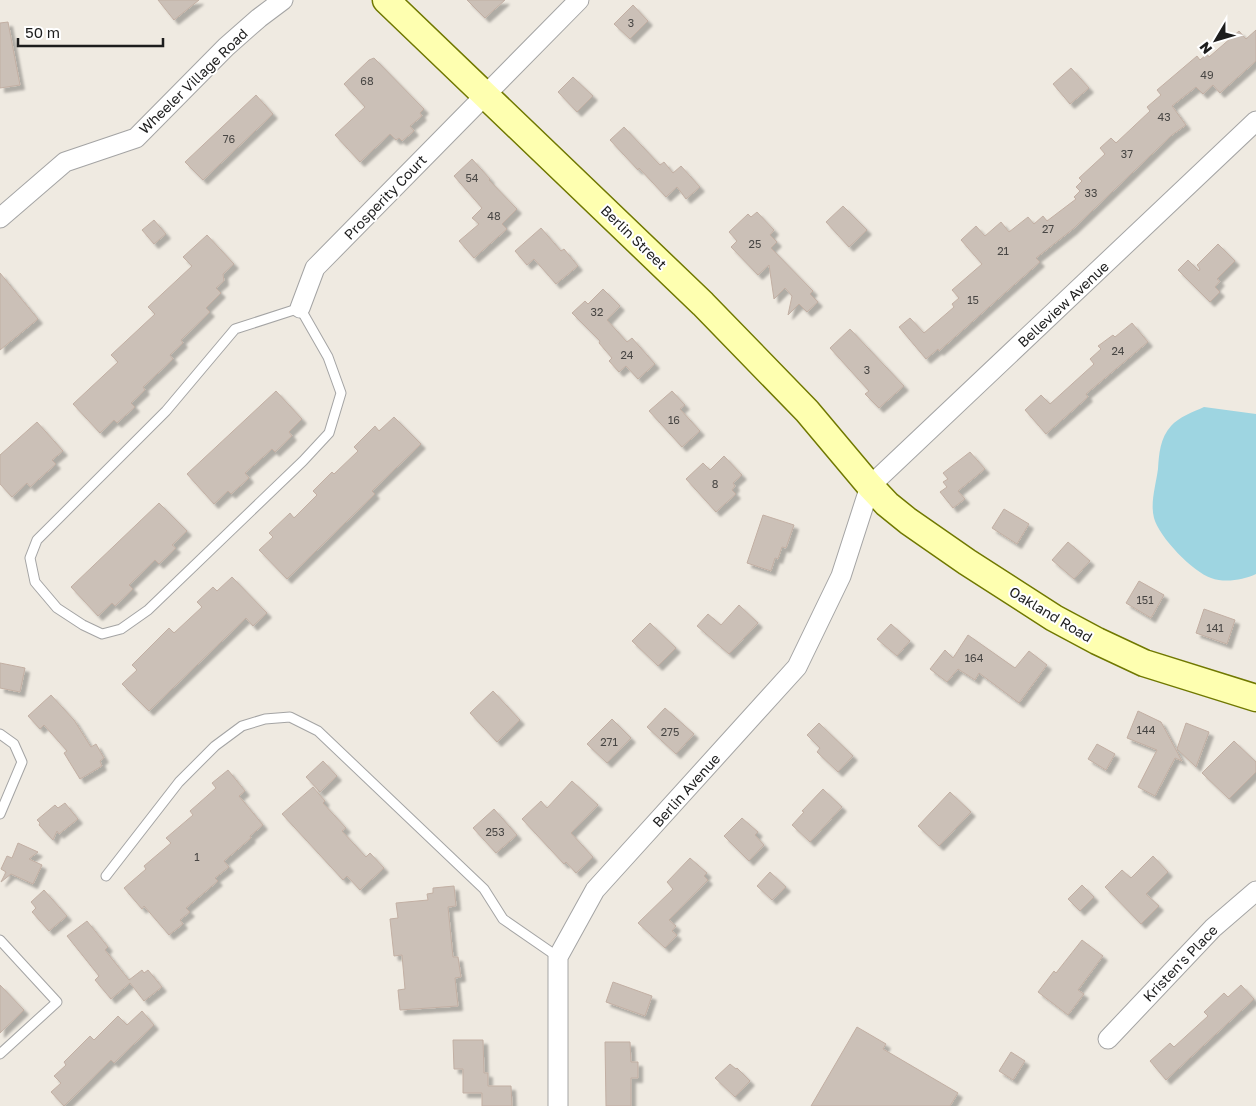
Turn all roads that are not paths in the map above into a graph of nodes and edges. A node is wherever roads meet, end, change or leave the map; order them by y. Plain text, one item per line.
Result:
1 (283, 0) edge
2 (386, 0) edge
3 (579, 0) edge
4 (485, 94) junction
5 (1256, 121) edge
6 (0, 218) edge
7 (300, 308) junction
8 (870, 486) junction
9 (1256, 698) edge
10 (0, 734) edge
11 (1, 808) edge
12 (106, 876) dead end
13 (1256, 891) edge
14 (0, 940) edge
15 (558, 957) junction
16 (1108, 1039) dead end
17 (0, 1054) edge
18 (558, 1106) edge

1 - 6 street, Wheeler Village Road
2 - 4 main road, Berlin Street
3 - 4 street, Prosperity Court
4 - 7 street, Prosperity Court
4 - 8 main road, Berlin Street
5 - 8 street, Belleview Avenue
7 - 7 lane
8 - 9 main road, Oakland Road
8 - 15 street, Berlin Avenue
10 - 11 lane
12 - 15 lane
13 - 16 street, Kristen's Place
14 - 17 lane
15 - 18 street, Berlin Avenue

